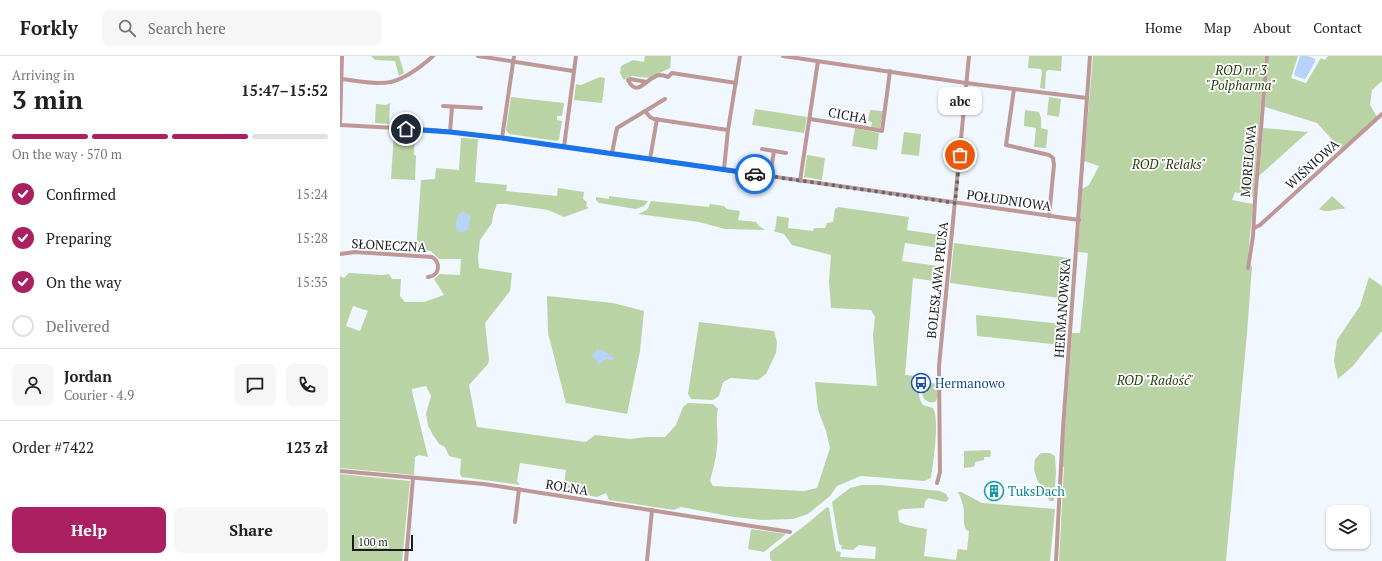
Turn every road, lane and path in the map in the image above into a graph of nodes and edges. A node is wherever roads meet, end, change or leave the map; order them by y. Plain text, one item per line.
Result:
1 (342, 56) edge
2 (433, 56) edge
3 (478, 56) edge
4 (576, 56) edge
5 (740, 56) edge
6 (783, 56) edge
7 (969, 56) edge
8 (1090, 56) edge
9 (1267, 56) edge
10 (513, 58) edge
11 (818, 61) junction
12 (573, 71) junction
13 (890, 72) junction
14 (342, 79) junction
15 (647, 82) dead end
16 (736, 83) junction
17 (966, 83) junction
18 (1014, 89) junction
19 (1087, 98) junction
20 (665, 99) dead end
21 (443, 106) dead end
22 (452, 107) junction
23 (481, 108) dead end
24 (645, 111) junction
25 (1382, 114) edge
26 (657, 119) junction
27 (810, 119) junction
28 (340, 125) edge
29 (728, 130) junction
30 (450, 132) junction
31 (502, 138) junction
32 (564, 147) junction
33 (762, 149) dead end
34 (774, 151) junction
35 (786, 153) dead end
36 (612, 154) junction
37 (650, 159) junction
38 (724, 170) junction
39 (770, 176) junction
40 (800, 181) junction
41 (955, 203) junction
42 (1049, 216) junction
43 (1079, 220) junction
44 (1254, 228) junction
45 (340, 254) edge
46 (1248, 268) dead end
47 (428, 277) dead end
48 (340, 471) edge
49 (413, 478) junction
50 (937, 483) dead end
51 (519, 489) junction
52 (652, 510) junction
53 (515, 522) dead end
54 (790, 532) dead end
55 (406, 561) edge
56 (647, 561) edge
57 (1056, 561) edge

1 - 14 street
2 - 14 street
3 - 10 street
4 - 12 street
5 - 16 street
6 - 11 street
7 - 17 street, BOLESŁAWA PRUSA
8 - 19 street, HERMANOWSKA
9 - 44 street, MORELOWA
10 - 12 street
10 - 31 street
11 - 13 street
11 - 27 street, CICHA
12 - 32 street
13 - 17 street
13 - 27 street, CICHA
14 - 28 street
15 - 16 street
16 - 29 street
17 - 18 street
17 - 41 street, BOLESŁAWA PRUSA
18 - 19 street
18 - 42 street
19 - 43 street, HERMANOWSKA
20 - 24 street
21 - 22 street
22 - 23 street
22 - 30 street
24 - 26 street
24 - 36 street
25 - 44 street, WIŚNIOWA
26 - 29 street
26 - 37 street
27 - 40 street, CICHA
28 - 30 street, POŁUDNIOWA
29 - 38 street
30 - 31 street, POŁUDNIOWA
31 - 32 street, POŁUDNIOWA
32 - 36 street, POŁUDNIOWA
33 - 34 street
34 - 35 street
34 - 39 street
36 - 37 street, POŁUDNIOWA
37 - 38 street, POŁUDNIOWA
38 - 39 street, POŁUDNIOWA
39 - 40 street, POŁUDNIOWA
40 - 41 street, POŁUDNIOWA
41 - 42 street, POŁUDNIOWA
41 - 50 street, BOLESŁAWA PRUSA
42 - 43 street, POŁUDNIOWA
43 - 57 street, HERMANOWSKA
44 - 46 street, MORELOWA
45 - 47 street, SŁONECZNA
48 - 49 street, ROLNA
49 - 51 street, ROLNA
49 - 55 street
51 - 52 street, ROLNA
51 - 53 street
52 - 54 street, ROLNA
52 - 56 street

